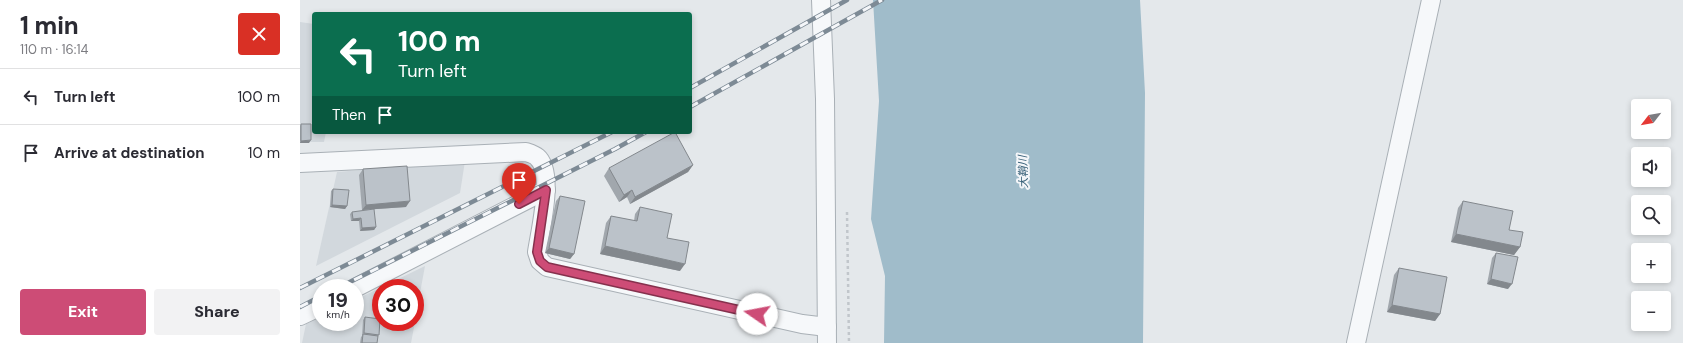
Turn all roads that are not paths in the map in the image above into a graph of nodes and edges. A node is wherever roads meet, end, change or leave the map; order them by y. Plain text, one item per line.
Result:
1 (820, 0) edge
2 (1431, 0) edge
3 (300, 163) edge
4 (546, 190) junction
5 (364, 283) edge
6 (312, 310) edge
7 (300, 316) edge
8 (827, 335) edge
9 (1356, 343) edge

1 - 8 street
2 - 9 street
3 - 4 street
4 - 5 street
4 - 8 street
6 - 7 street

